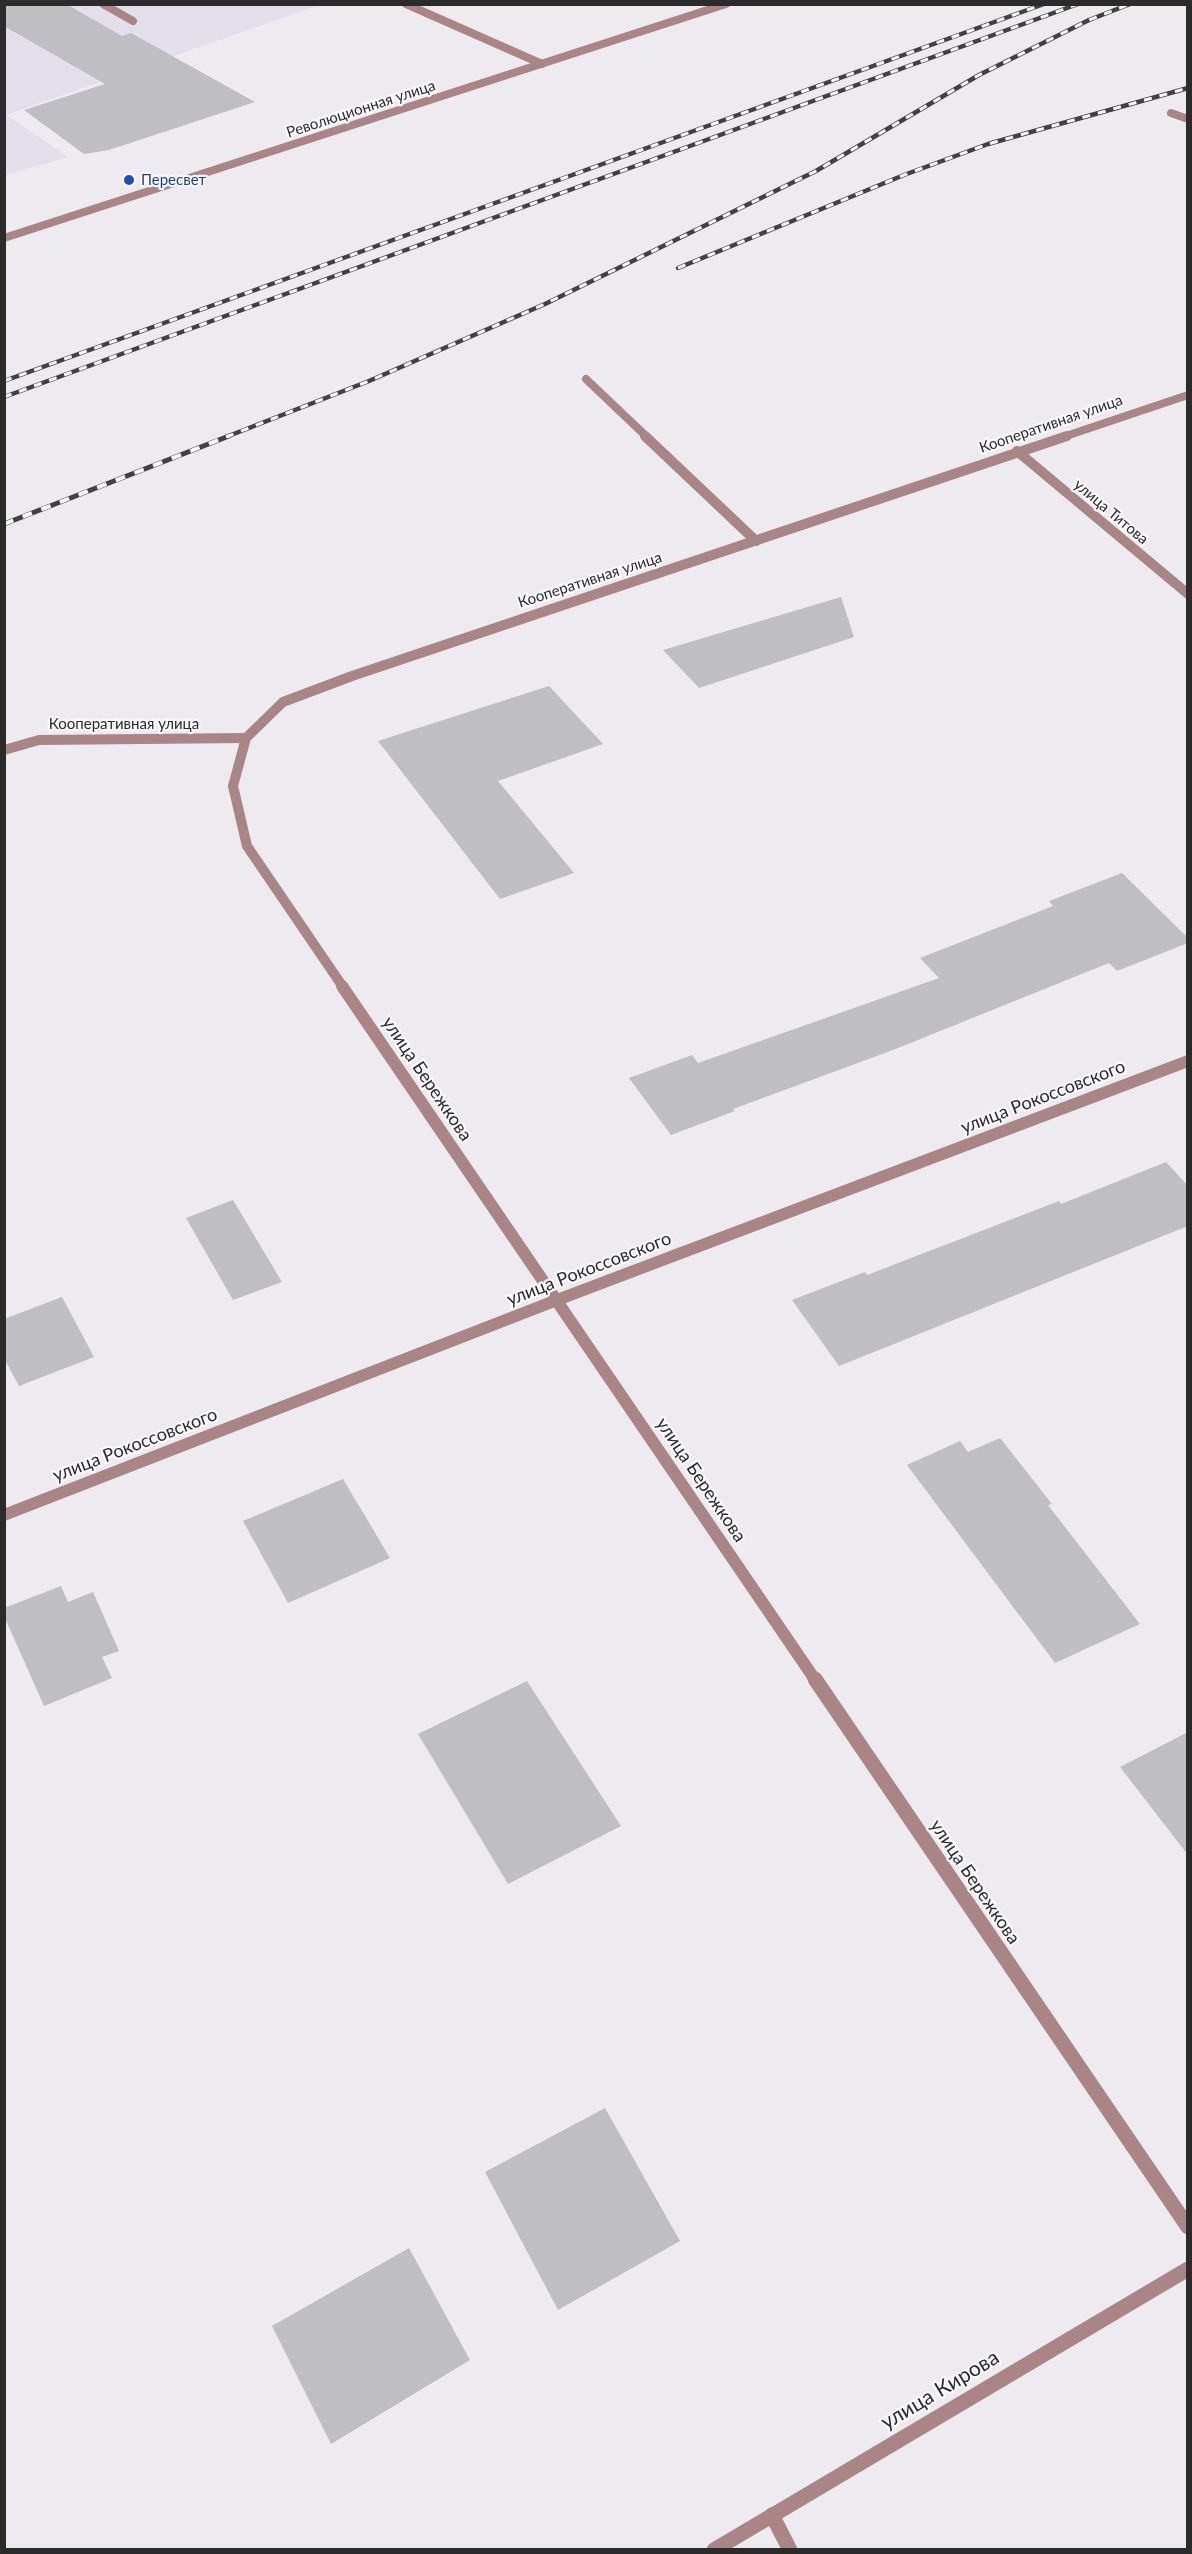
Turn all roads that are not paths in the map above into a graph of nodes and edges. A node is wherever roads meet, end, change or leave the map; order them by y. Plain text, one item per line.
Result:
1 (102, 4) edge
2 (406, 4) edge
3 (726, 4) edge
4 (133, 21) dead end
5 (542, 64) junction
6 (1171, 113) dead end
7 (1188, 120) edge
8 (4, 238) edge
9 (586, 379) dead end
10 (1188, 394) edge
11 (1017, 451) junction
12 (756, 541) junction
13 (1188, 594) edge
14 (246, 738) junction
15 (4, 750) edge
16 (1188, 1061) edge
17 (557, 1300) junction
18 (4, 1515) edge
19 (1188, 2227) edge
20 (1188, 2269) edge
21 (772, 2516) junction
22 (714, 2550) edge
23 (790, 2550) edge

1 - 4 street
2 - 5 street
3 - 5 street, Революционная улица
5 - 8 street, Революционная улица
6 - 7 street
9 - 12 street
10 - 11 street, Кооперативная улица
11 - 12 street, Кооперативная улица
11 - 13 street, улица Титова
12 - 14 street, Кооперативная улица
14 - 15 street, Кооперативная улица
14 - 17 street, улица Бережкова
16 - 17 street, улица Рокоссовского
17 - 18 street, улица Рокоссовского
17 - 19 street, улица Бережкова
20 - 21 street, улица Кирова
21 - 22 street, улица Кирова
21 - 23 street

